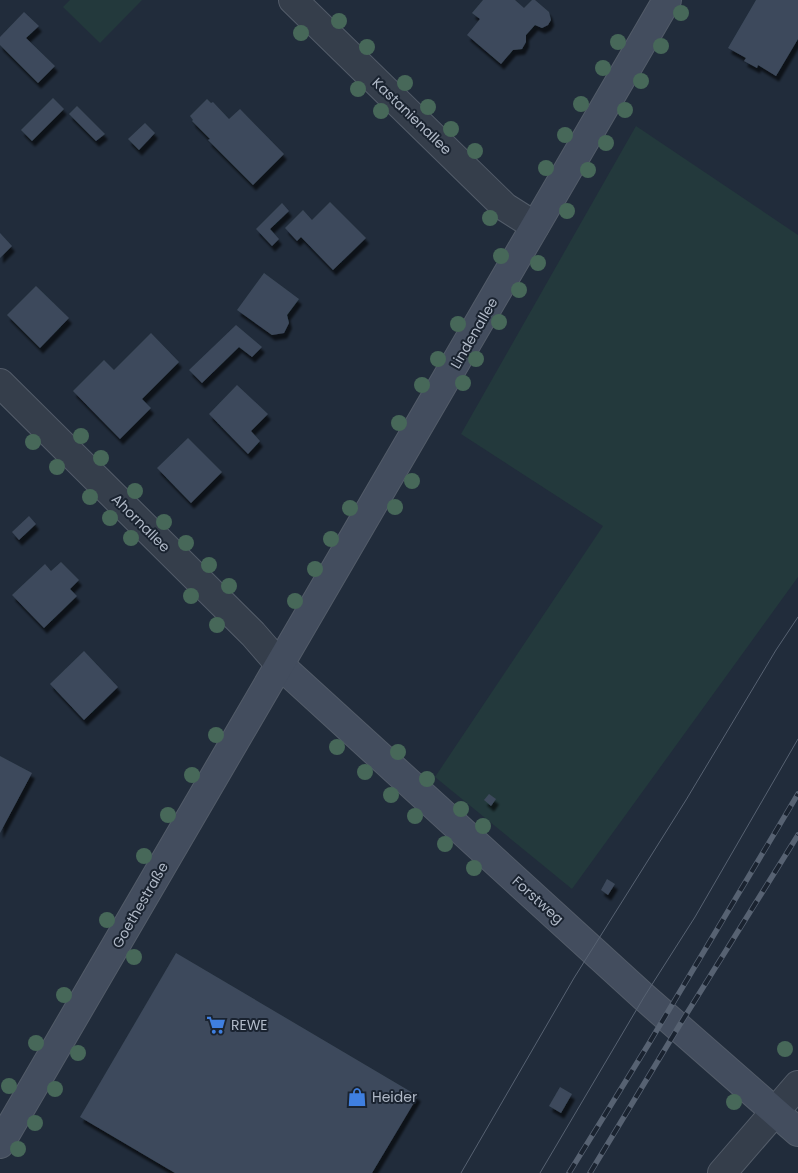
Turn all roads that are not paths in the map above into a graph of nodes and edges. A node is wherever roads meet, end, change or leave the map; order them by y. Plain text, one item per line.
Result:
1 (294, 0) edge
2 (667, 0) edge
3 (535, 226) junction
4 (0, 383) edge
5 (280, 665) junction
6 (798, 1085) edge
7 (775, 1111) junction
8 (798, 1132) edge
9 (0, 1144) edge
10 (722, 1173) edge

1 - 3 street, Kastanienallee
2 - 3 main road, Lindenallee
3 - 5 main road, Lindenallee
4 - 5 street, Ahornallee
5 - 7 main road, Forstweg
5 - 9 main road, Goethestraße
6 - 7 street
7 - 8 main road, Forstweg
7 - 10 street

